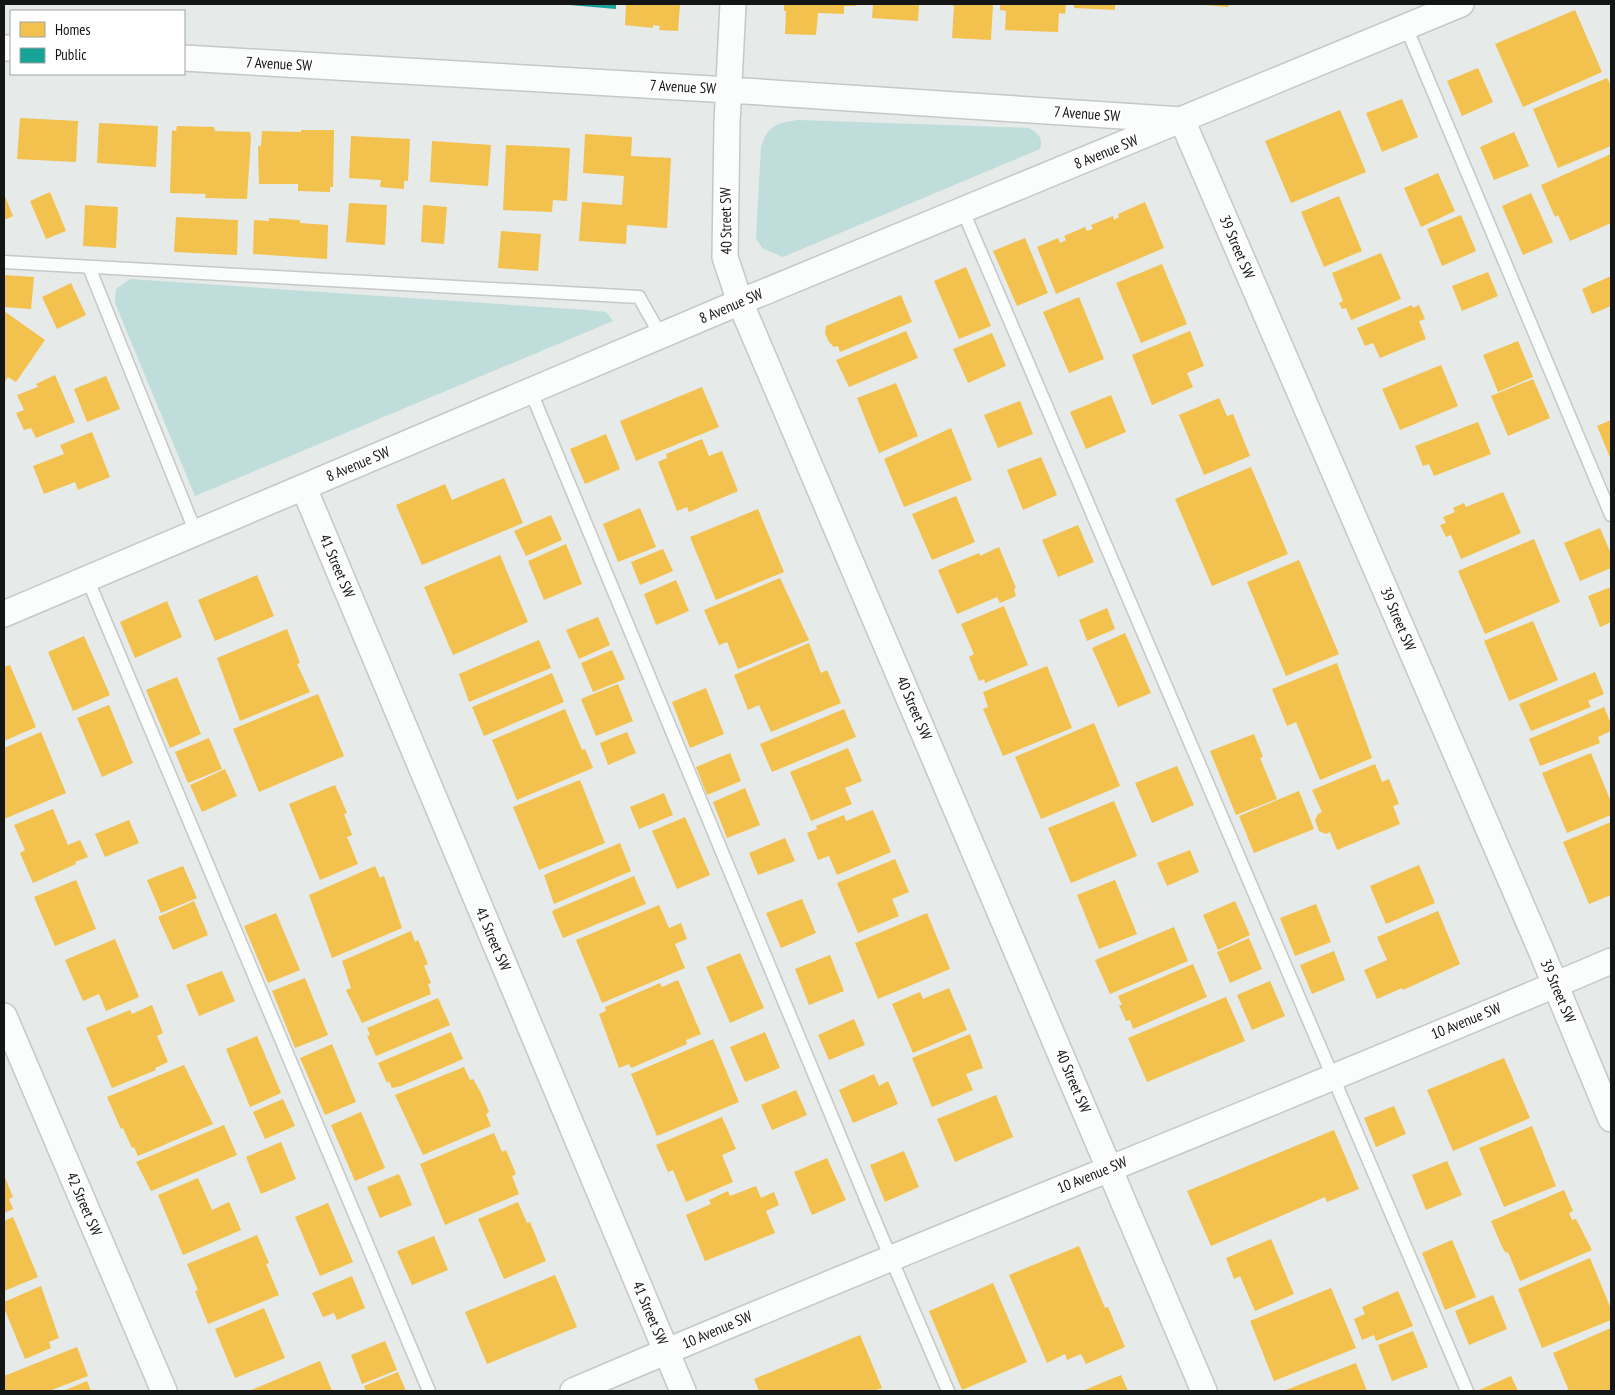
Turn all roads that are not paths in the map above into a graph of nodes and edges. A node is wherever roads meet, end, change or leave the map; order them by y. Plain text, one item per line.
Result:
1 (733, 4) edge
2 (1461, 4) edge
3 (1406, 27) junction
4 (185, 58) edge
5 (729, 90) junction
6 (1182, 120) junction
7 (963, 211) junction
8 (4, 262) edge
9 (89, 267) junction
10 (740, 302) junction
11 (661, 336) junction
12 (531, 392) junction
13 (304, 488) junction
14 (1611, 515) edge
15 (196, 533) junction
16 (87, 578) junction
17 (6, 607) edge
18 (1611, 961) edge
19 (1556, 985) junction
20 (4, 1016) edge
21 (1331, 1076) junction
22 (1611, 1119) edge
23 (1110, 1168) junction
24 (890, 1257) junction
25 (666, 1351) junction
26 (164, 1391) edge
27 (429, 1391) edge
28 (572, 1391) edge
29 (683, 1391) edge
30 (948, 1391) edge
31 (1204, 1391) edge
32 (1467, 1391) edge

1 - 5 street, 40 Street SW
2 - 3 street, 8 Avenue SW
3 - 6 street, 8 Avenue SW
3 - 14 lane
4 - 5 street, 7 Avenue SW
5 - 6 street, 7 Avenue SW
5 - 10 street, 40 Street SW
6 - 7 street, 8 Avenue SW
6 - 19 street, 39 Street SW
7 - 10 street, 8 Avenue SW
7 - 21 lane
8 - 9 lane
9 - 11 lane
9 - 15 lane
10 - 11 street, 8 Avenue SW
10 - 23 street, 40 Street SW
11 - 12 street, 8 Avenue SW
12 - 13 street, 8 Avenue SW
12 - 24 lane
13 - 15 street, 8 Avenue SW
13 - 25 street, 41 Street SW
15 - 16 street, 8 Avenue SW
16 - 17 street, 8 Avenue SW
16 - 27 lane
18 - 19 street, 10 Avenue SW
19 - 21 street, 10 Avenue SW
19 - 22 street, 39 Street SW
20 - 26 street, 42 Street SW
21 - 23 street, 10 Avenue SW
21 - 32 lane
23 - 24 street, 10 Avenue SW
23 - 31 street, 40 Street SW
24 - 25 street, 10 Avenue SW
24 - 30 lane
25 - 28 street, 10 Avenue SW
25 - 29 street, 41 Street SW

